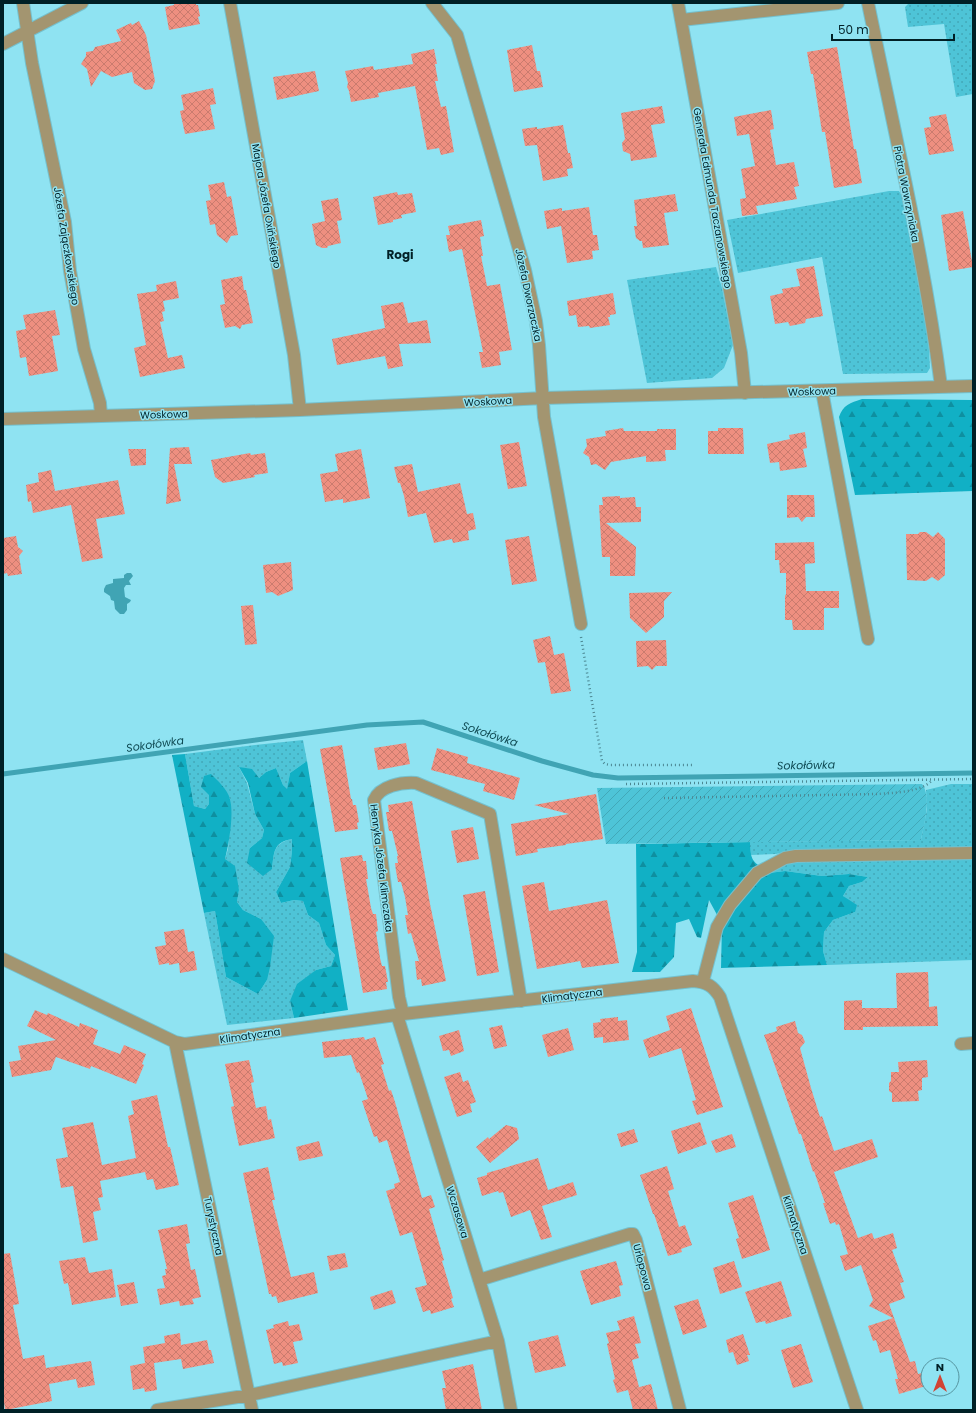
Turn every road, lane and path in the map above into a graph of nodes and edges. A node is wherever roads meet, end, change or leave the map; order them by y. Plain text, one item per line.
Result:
1 (23, 3) edge
2 (82, 3) edge
3 (230, 3) edge
4 (432, 3) edge
5 (678, 3) edge
6 (838, 3) edge
7 (868, 3) edge
8 (681, 20) junction
9 (27, 30) junction
10 (3, 44) edge
11 (942, 386) junction
12 (973, 386) edge
13 (822, 391) junction
14 (745, 393) junction
15 (544, 398) junction
16 (300, 410) junction
17 (101, 416) junction
18 (3, 419) edge
19 (581, 624) joint
20 (868, 639) dead end
21 (693, 765) dead end
22 (973, 779) edge
23 (932, 780) junction
24 (626, 784) dead end
25 (664, 798) dead end
26 (973, 853) edge
27 (3, 959) edge
28 (702, 981) junction
29 (521, 1001) junction
30 (400, 1015) junction
31 (175, 1042) junction
32 (973, 1043) edge
33 (961, 1044) dead end
34 (479, 1280) junction
35 (498, 1341) junction
36 (250, 1395) junction
37 (157, 1410) edge
38 (252, 1410) edge
39 (511, 1410) edge
40 (680, 1410) edge
41 (857, 1410) edge

1 - 9 street, Józefa Zajączkowskiego
2 - 9 street
3 - 16 street, Majora Józefa Oxińskiego
4 - 15 street, Józefa Dworzaczka
5 - 8 street, Generała Edmunda Taczanowskiego
6 - 8 street
7 - 11 street, Piotra Wawrzyniaka
8 - 14 street, Generała Edmunda Taczanowskiego
9 - 10 street
9 - 17 street, Józefa Zajączkowskiego
11 - 12 street, Woskowa
11 - 13 street, Woskowa
13 - 14 street, Woskowa
13 - 20 street
14 - 15 street, Woskowa
15 - 16 street, Woskowa
15 - 19 street, Józefa Dworzaczka
16 - 17 street, Woskowa
17 - 18 street, Woskowa
19 - 21 path
22 - 23 path
23 - 24 path
23 - 25 path
26 - 28 street
27 - 31 street, Klimatyczna
28 - 29 street, Klimatyczna
28 - 41 street, Klimatyczna
29 - 30 street, Klimatyczna
29 - 30 street, Henryka Józefa Klimczaka
30 - 31 street, Klimatyczna
30 - 34 street, Wczasowa
31 - 36 street, Turystyczna
32 - 33 street
34 - 35 street, Wczasowa
34 - 40 street, Urlopowa
35 - 36 street
35 - 39 street, Wczasowa
36 - 37 street
36 - 38 street, Turystyczna

